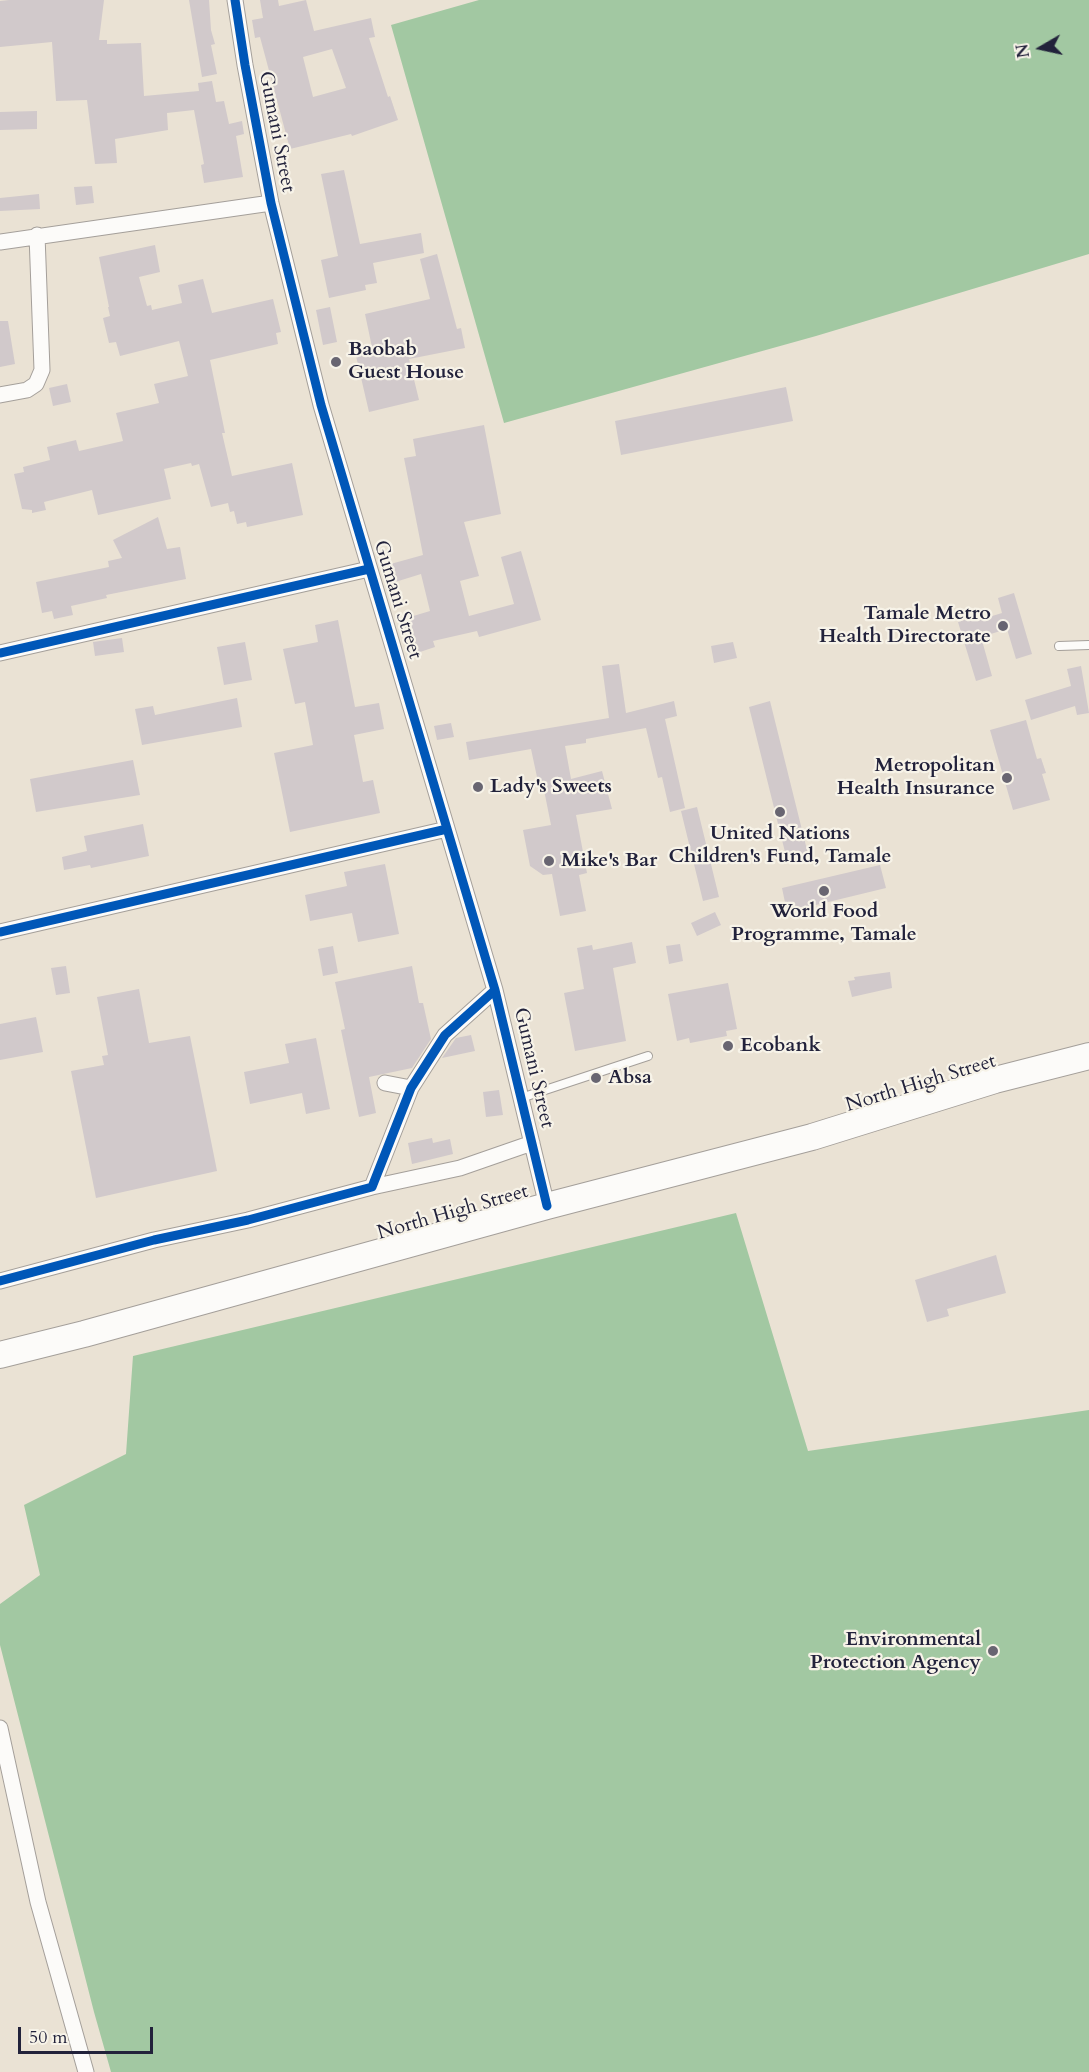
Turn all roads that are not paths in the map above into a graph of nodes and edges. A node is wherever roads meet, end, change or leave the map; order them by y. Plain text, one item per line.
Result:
1 (236, 0) edge
2 (271, 203) junction
3 (37, 235) junction
4 (0, 242) edge
5 (0, 396) edge
6 (369, 569) junction
7 (1089, 645) edge
8 (1059, 646) dead end
9 (0, 652) edge
10 (447, 829) junction
11 (0, 932) edge
12 (495, 990) junction
13 (648, 1056) dead end
14 (1089, 1056) edge
15 (385, 1083) dead end
16 (411, 1088) junction
17 (521, 1098) junction
18 (532, 1143) junction
19 (372, 1187) junction
20 (547, 1206) junction
21 (0, 1281) edge
22 (0, 1355) edge
23 (0, 1728) edge
24 (86, 2072) edge

1 - 2 street, Gumani Street
2 - 3 street
2 - 6 street, Gumani Street
3 - 4 street
3 - 5 street
6 - 9 street
6 - 10 street, Gumani Street
7 - 8 lane
10 - 11 street
10 - 12 street, Gumani Street
12 - 16 street
12 - 17 street, Gumani Street
13 - 17 lane
14 - 20 highway, North High Street
15 - 16 street
16 - 19 street
17 - 18 street, Gumani Street
18 - 19 street
18 - 20 street, Gumani Street
19 - 21 street
20 - 22 highway, North High Street
23 - 24 street

